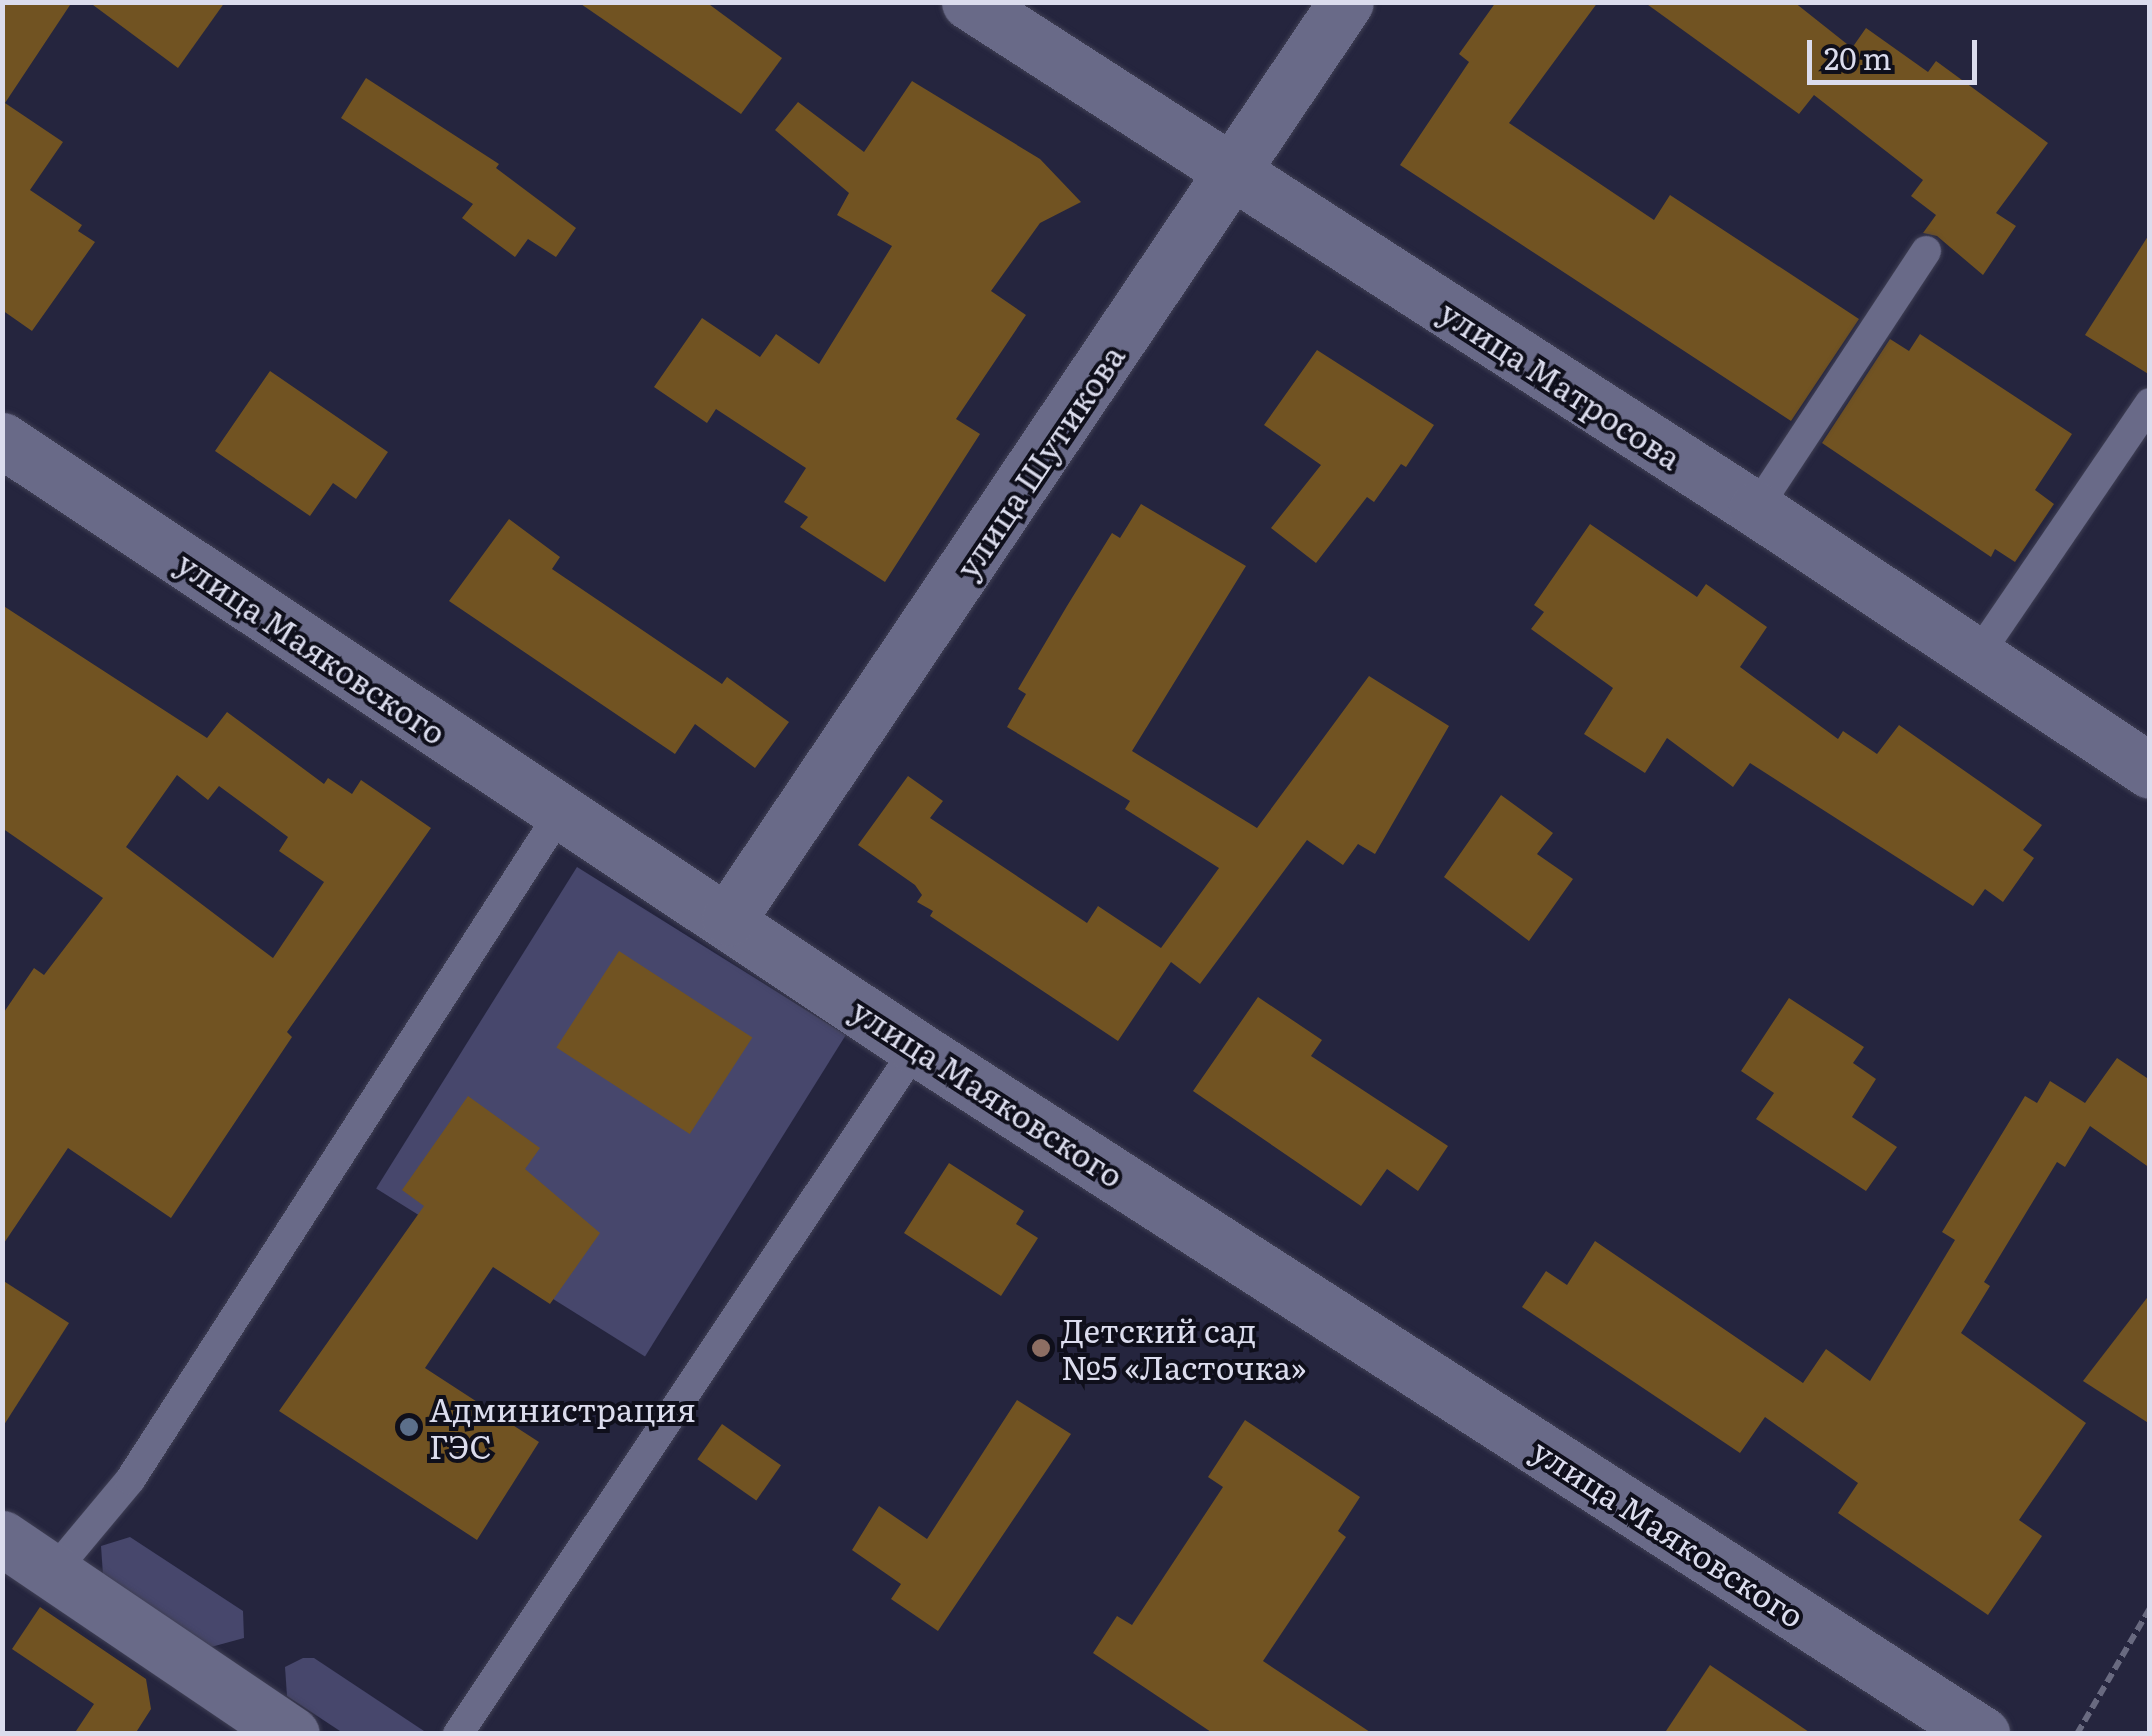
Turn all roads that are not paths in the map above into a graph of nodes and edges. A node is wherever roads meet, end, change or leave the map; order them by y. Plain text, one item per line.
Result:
1 (969, 2) edge
2 (1346, 2) edge
3 (1234, 174) junction
4 (1926, 251) dead end
5 (2150, 403) edge
6 (2, 440) edge
7 (1756, 508) junction
8 (1978, 655) junction
9 (2150, 770) edge
10 (560, 813) junction
11 (729, 918) junction
12 (916, 1048) junction
13 (2, 1538) edge
14 (54, 1571) junction
15 (218, 1714) edge
16 (292, 1734) edge
17 (458, 1734) edge
18 (1982, 1734) edge

1 - 3 street, улица Матросова
2 - 3 street, улица Шутикова
3 - 7 street, улица Матросова
3 - 11 street, улица Шутикова
4 - 7 lane
5 - 8 lane
6 - 10 street, улица Маяковского
7 - 8 street, улица Матросова
8 - 9 street, улица Матросова
10 - 11 street, улица Маяковского
10 - 14 lane
11 - 12 street, улица Маяковского
12 - 17 lane
12 - 18 street, улица Маяковского
13 - 14 street
14 - 15 street
15 - 16 street

